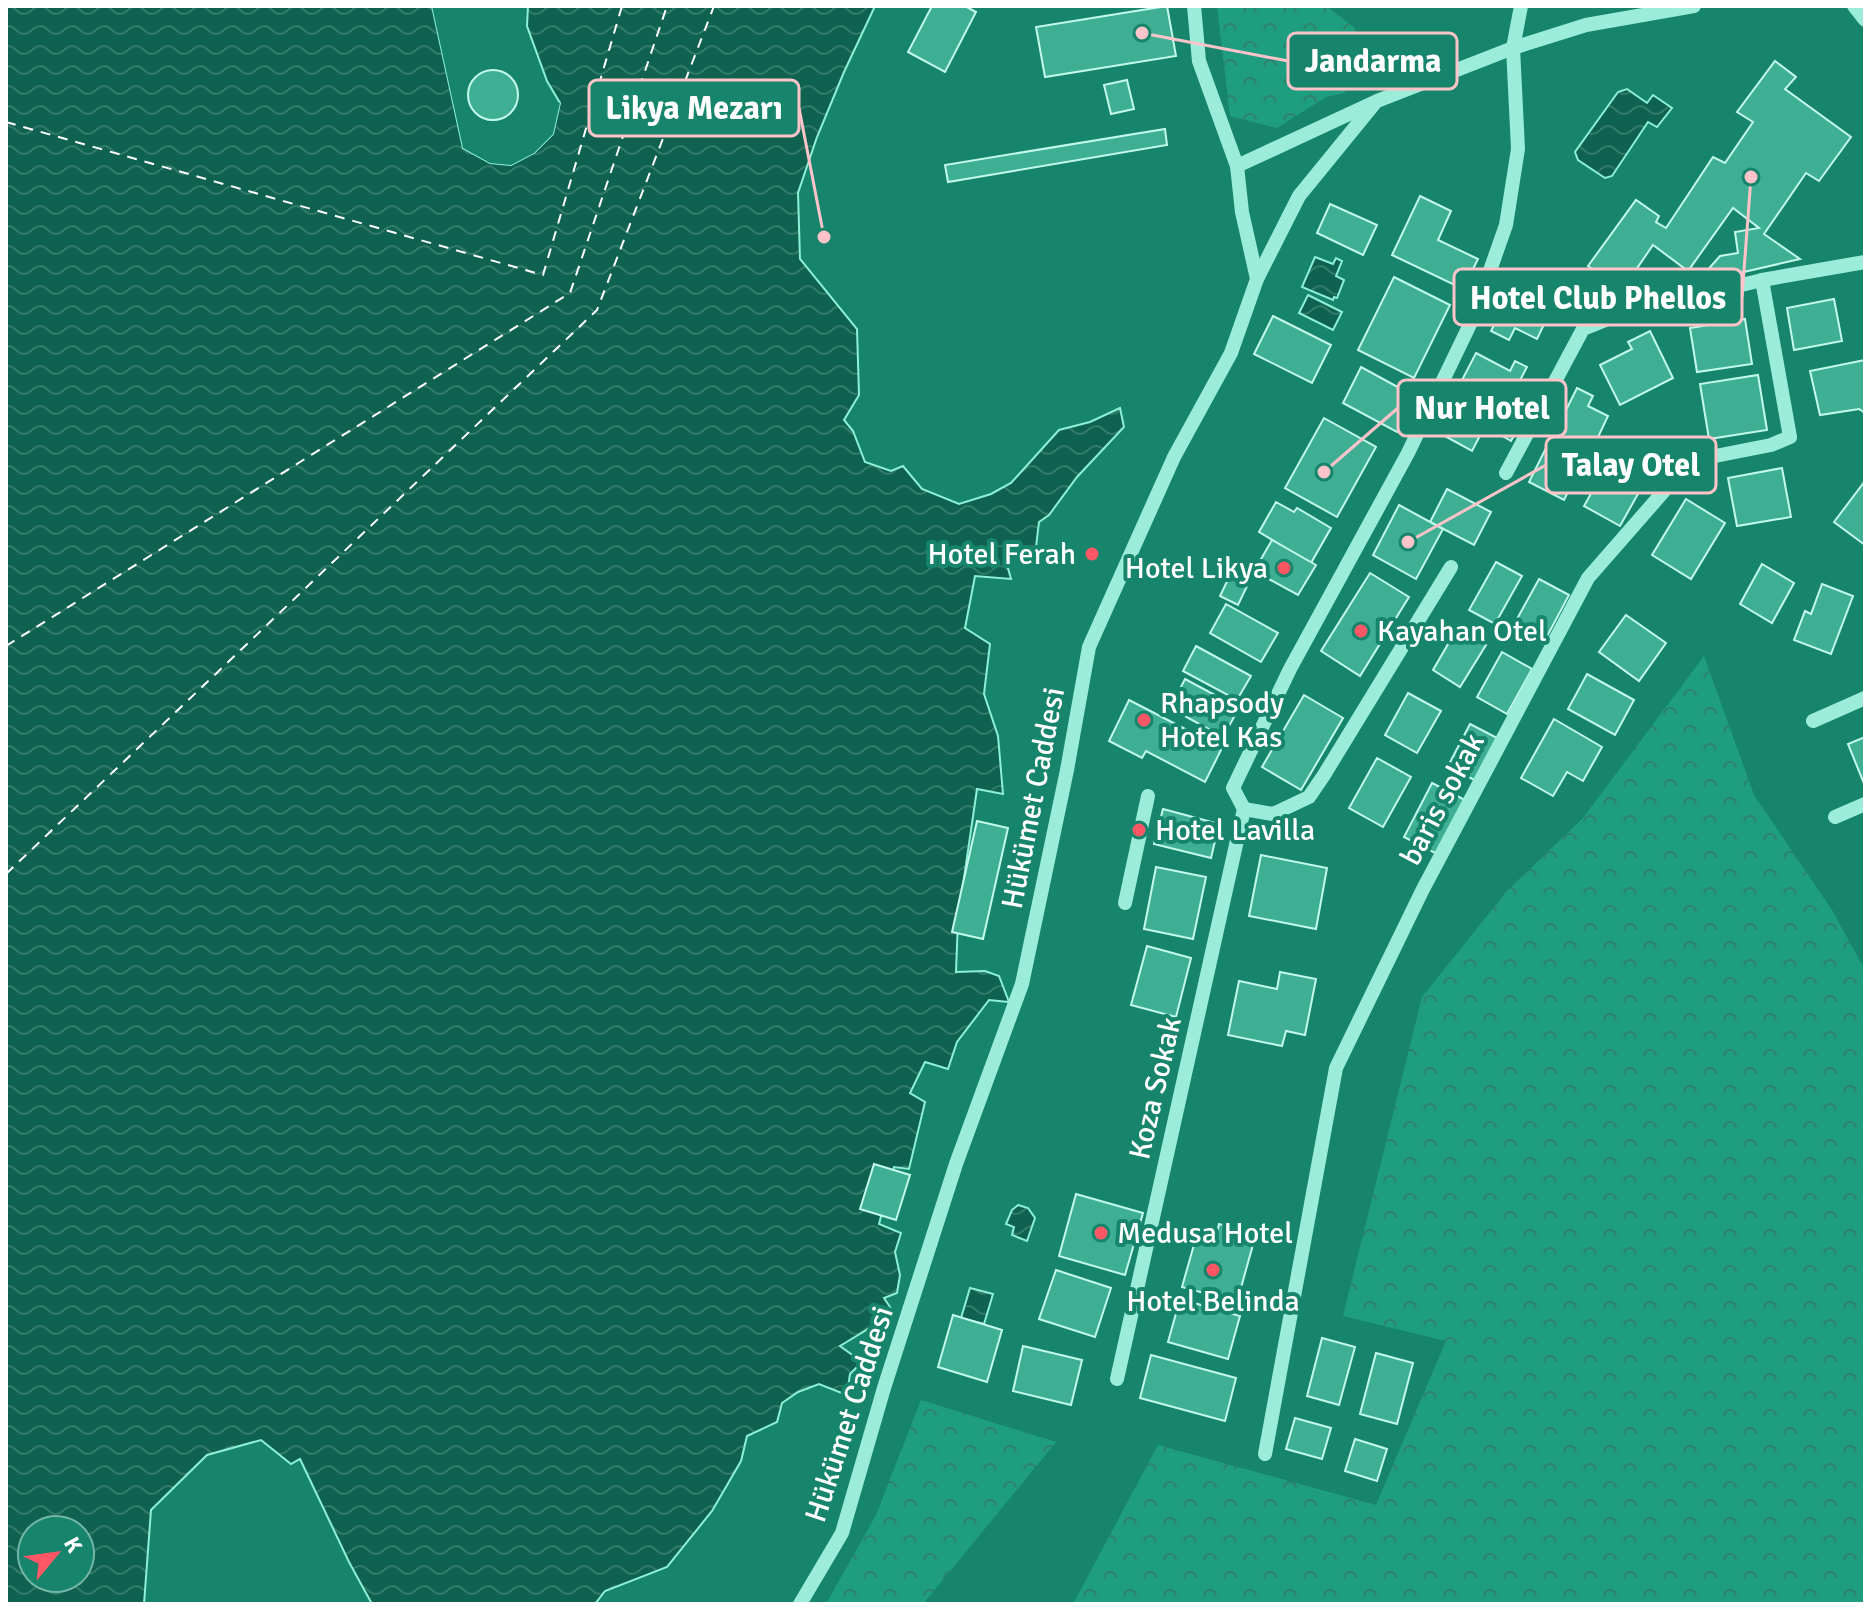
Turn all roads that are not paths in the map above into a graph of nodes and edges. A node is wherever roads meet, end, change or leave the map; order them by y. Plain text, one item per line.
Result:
1 (1194, 6) edge
2 (1521, 6) edge
3 (1694, 6) edge
4 (1854, 6) edge
5 (1865, 20) edge
6 (1513, 48) junction
7 (1377, 101) junction
8 (1237, 166) junction
9 (1865, 262) edge
10 (1257, 279) junction
11 (1762, 280) junction
12 (1506, 473) dead end
13 (1451, 567) dead end
14 (1865, 698) edge
15 (1813, 721) dead end
16 (1148, 796) dead end
17 (1865, 804) edge
18 (1244, 809) junction
19 (1835, 817) dead end
20 (1125, 903) dead end
21 (1117, 1379) dead end
22 (1265, 1454) dead end
23 (800, 1604) edge

1 - 8 street
2 - 6 street
3 - 6 street
4 - 5 street
6 - 7 street
6 - 18 street, Koza Sokak
7 - 8 street
7 - 10 street, Hükümet Caddesi
8 - 10 street
9 - 11 street
10 - 23 street, Hükümet Caddesi
11 - 12 street
11 - 22 street, baris sokak
13 - 18 street
14 - 15 street
16 - 20 street
17 - 19 street
18 - 21 street, Koza Sokak

